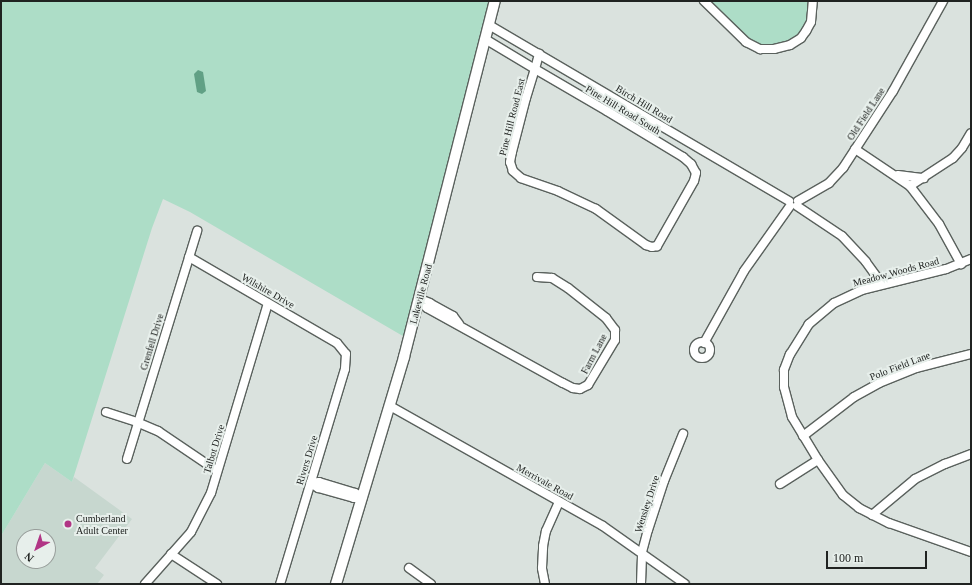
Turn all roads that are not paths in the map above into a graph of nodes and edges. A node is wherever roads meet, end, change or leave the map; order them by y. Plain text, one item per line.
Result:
1 (495, 1) edge
2 (704, 1) edge
3 (813, 1) edge
4 (937, 1) edge
5 (943, 1) edge
6 (932, 21) junction
7 (489, 25) junction
8 (485, 39) junction
9 (539, 54) junction
10 (535, 69) junction
11 (971, 133) edge
12 (856, 149) junction
13 (892, 174) junction
14 (925, 178) junction
15 (910, 186) junction
16 (794, 204) junction
17 (197, 231) dead end
18 (654, 247) joint
19 (189, 257) junction
20 (971, 259) edge
21 (961, 264) junction
22 (537, 276) dead end
23 (882, 284) junction
24 (420, 299) junction
25 (268, 303) junction
26 (338, 343) joint
27 (704, 343) dead end
28 (971, 354) edge
29 (390, 406) junction
30 (106, 412) dead end
31 (139, 423) junction
32 (683, 434) dead end
33 (803, 436) junction
34 (971, 454) edge
35 (127, 459) dead end
36 (818, 460) junction
37 (217, 471) junction
38 (311, 483) junction
39 (780, 484) dead end
40 (362, 498) junction
41 (559, 502) junction
42 (872, 515) junction
43 (642, 552) junction
44 (971, 552) edge
45 (172, 554) junction
46 (408, 568) dead end
47 (145, 584) edge
48 (217, 584) edge
49 (280, 584) edge
50 (336, 584) edge
51 (430, 584) edge
52 (545, 584) edge
53 (641, 584) edge
54 (685, 584) edge

1 - 7 main road, Lakeville Road
2 - 3 street
4 - 6 street, Old Field Lane
5 - 6 street, Old Field Lane
6 - 12 street, Old Field Lane
7 - 8 main road, Lakeville Road
7 - 9 street, Birch Hill Road
8 - 10 street, Pine Hill Road South
8 - 24 main road, Lakeville Road
9 - 10 street, Pine Hill Road East
9 - 16 street, Birch Hill Road
10 - 18 street, Pine Hill Road East
10 - 18 street, Pine Hill Road South
11 - 14 street
12 - 13 street
12 - 16 street, Old Field Lane
13 - 14 street
13 - 15 street
14 - 15 street
15 - 21 street
16 - 23 street, Birch Hill Road
16 - 27 street, Old Field Lane
17 - 19 street, Grenfell Drive
19 - 25 street, Wilshire Drive
19 - 31 street, Grenfell Drive
20 - 21 street, Meadow Woods Road
21 - 23 street, Meadow Woods Road
22 - 24 street, Farm Lane
23 - 33 street, Meadow Woods Road
24 - 29 main road, Lakeville Road
25 - 26 street, Wilshire Drive
25 - 37 street, Talbot Drive
26 - 38 street, Rivers Drive
28 - 33 street, Polo Field Lane
29 - 40 main road, Lakeville Road
29 - 41 street, Merrivale Road
30 - 31 street
31 - 35 street, Grenfell Drive
31 - 37 street
32 - 43 street, Wensley Drive
33 - 36 street, Meadow Woods Road
34 - 42 street
36 - 39 street
36 - 42 street, Meadow Woods Road
37 - 45 street, Talbot Drive
38 - 40 street
38 - 49 street, Rivers Drive
40 - 50 main road, Lakeville Road
41 - 43 street, Merrivale Road
41 - 52 street
42 - 44 street, Meadow Woods Road
43 - 53 street, Wensley Drive
43 - 54 street, Merrivale Road
45 - 47 street, Talbot Drive
45 - 48 street
46 - 51 street

